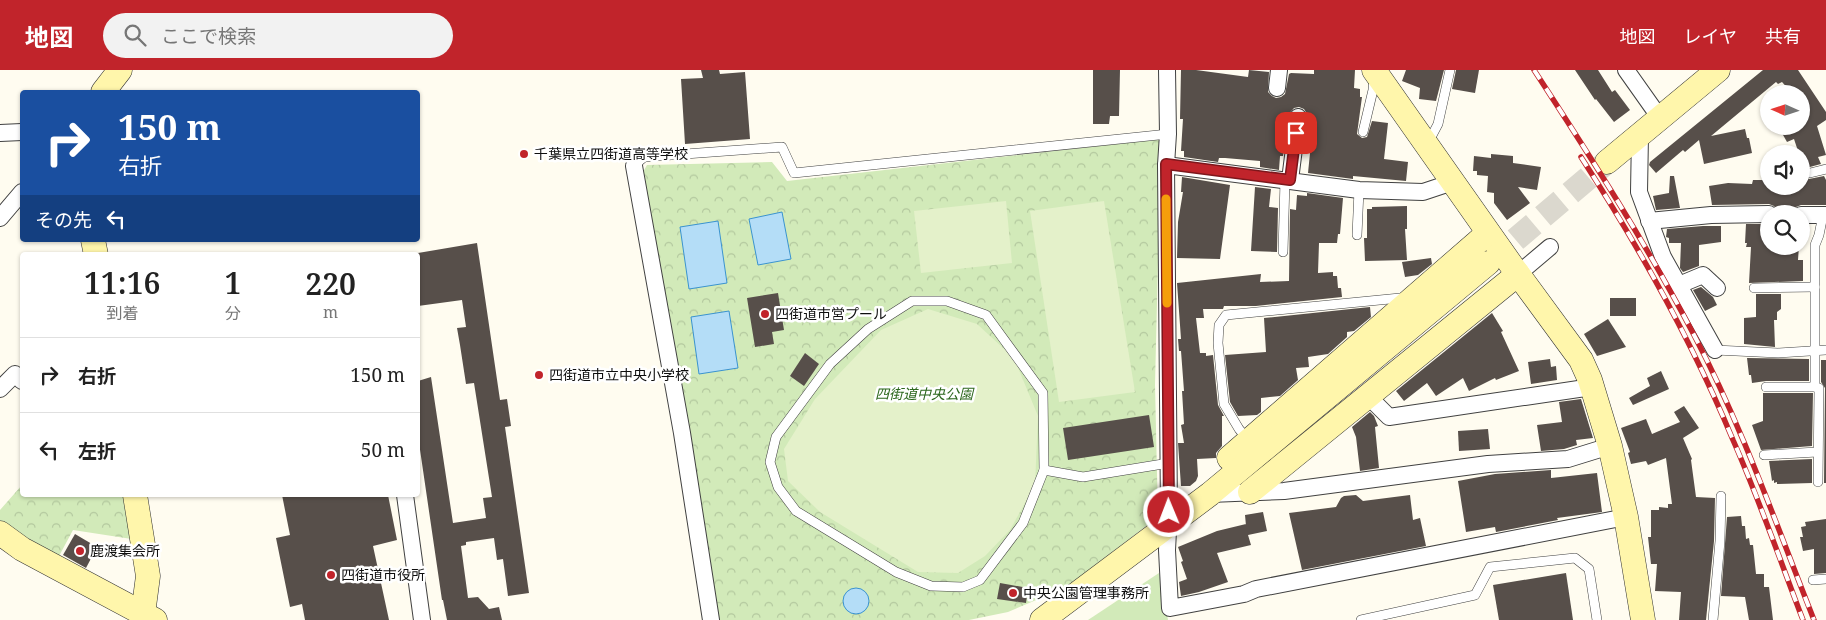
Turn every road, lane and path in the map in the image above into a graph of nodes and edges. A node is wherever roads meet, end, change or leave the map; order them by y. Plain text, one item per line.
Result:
1 (120, 70) edge
2 (1167, 70) edge
3 (1279, 70) edge
4 (1374, 70) edge
5 (1450, 70) edge
6 (1626, 70) edge
7 (1718, 70) edge
8 (1277, 88) dead end
9 (105, 90) edge
10 (1298, 117) dead end
11 (1660, 118) junction
12 (20, 132) edge
13 (1363, 132) dead end
14 (0, 133) edge
15 (1168, 134) junction
16 (1640, 135) junction
17 (1427, 145) junction
18 (1607, 162) tunnel mouth
19 (1166, 164) junction
20 (634, 166) joint
21 (1826, 169) edge
22 (1810, 173) dead end
23 (1288, 180) junction
24 (1453, 182) junction
25 (1359, 190) junction
26 (20, 194) edge
27 (1760, 214) edge
28 (1810, 215) edge
29 (1824, 215) edge
30 (0, 218) edge
31 (1649, 221) junction
32 (1488, 233) junction
33 (1357, 236) dead end
34 (1550, 247) dead end
35 (1283, 252) dead end
36 (1488, 263) tunnel mouth
37 (1518, 274) junction
38 (1679, 285) junction
39 (1815, 287) junction
40 (1717, 288) dead end
41 (1754, 288) dead end
42 (1408, 302) junction
43 (1715, 350) joint
44 (1816, 350) junction
45 (1826, 350) edge
46 (20, 380) edge
47 (1592, 387) junction
48 (1766, 387) dead end
49 (1814, 387) junction
50 (0, 389) edge
51 (1368, 396) junction
52 (1248, 440) junction
53 (1610, 446) junction
54 (1817, 452) junction
55 (1764, 456) dead end
56 (1169, 463) junction
57 (1044, 470) junction
58 (1818, 482) dead end
59 (1250, 492) junction
60 (1210, 494) junction
61 (1721, 496) dead end
62 (135, 497) edge
63 (405, 497) edge
64 (1626, 517) junction
65 (1169, 524) junction
66 (0, 533) edge
67 (1826, 579) edge
68 (1813, 580) dead end
69 (149, 617) edge
70 (422, 620) edge
71 (711, 620) edge
72 (1042, 620) edge
73 (1361, 620) edge
74 (1597, 620) edge
75 (1643, 620) edge
76 (1713, 620) edge

1 - 9 street
2 - 15 street
3 - 8 street
4 - 13 lane
4 - 17 street
5 - 17 lane
6 - 11 street
7 - 11 street
10 - 23 street
11 - 16 street
12 - 14 street
15 - 19 street
15 - 20 lane
16 - 18 street
16 - 31 street
17 - 24 street
19 - 23 street
19 - 56 street
20 - 71 street
21 - 22 lane
23 - 25 street
23 - 35 lane
24 - 25 street
24 - 32 street
25 - 33 lane
26 - 30 street
27 - 31 street
28 - 29 street
29 - 39 lane
31 - 38 street
32 - 37 street
32 - 42 street
34 - 37 street
36 - 60 street
37 - 47 street
37 - 51 street
38 - 40 street
38 - 43 street
39 - 41 lane
39 - 44 lane
42 - 52 street
42 - 52 lane
43 - 44 lane
44 - 45 lane
44 - 49 lane
46 - 50 street
47 - 51 street
47 - 53 street
48 - 49 lane
49 - 54 lane
51 - 59 street
52 - 60 street
53 - 59 street
53 - 64 street
54 - 55 lane
54 - 58 lane
56 - 57 lane
56 - 65 street
57 - 57 lane
59 - 60 street
60 - 65 street
61 - 76 lane
62 - 69 street
63 - 70 street
64 - 65 street
64 - 75 street
65 - 72 street
66 - 69 street
67 - 68 lane
73 - 74 lane

